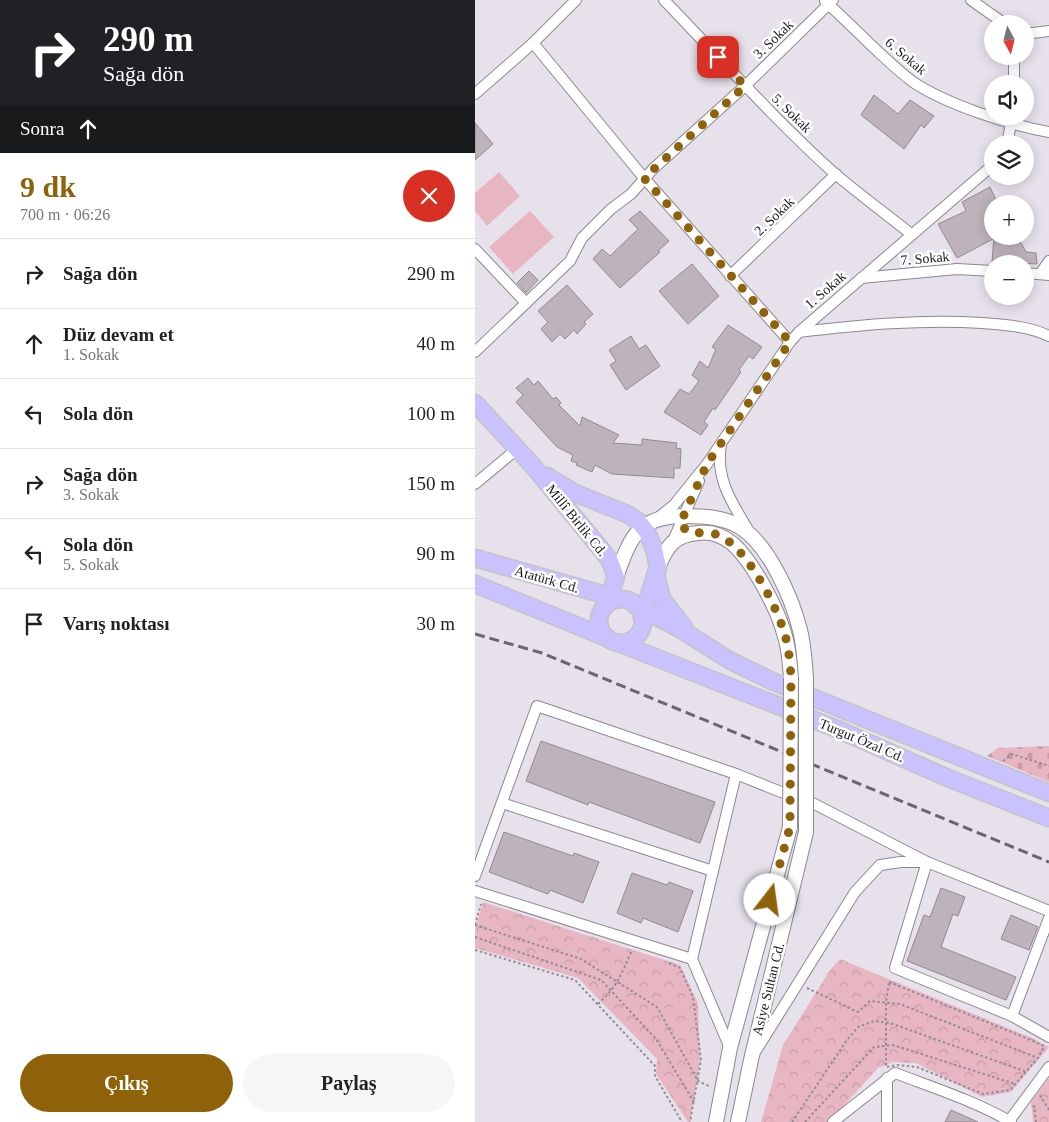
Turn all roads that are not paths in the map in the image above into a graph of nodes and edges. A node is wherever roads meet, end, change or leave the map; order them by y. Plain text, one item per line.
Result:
1 (576, 0) edge
2 (664, 0) edge
3 (971, 0) edge
4 (829, 1) edge
5 (992, 15) edge
6 (1049, 30) edge
7 (1034, 32) edge
8 (533, 43) junction
9 (745, 86) junction
10 (475, 94) edge
11 (984, 112) edge
12 (1027, 125) edge
13 (1049, 132) edge
14 (984, 173) edge
15 (836, 174) junction
16 (644, 178) junction
17 (911, 234) junction
18 (475, 249) edge
19 (1049, 261) edge
20 (984, 270) edge
21 (1044, 275) edge
22 (730, 276) junction
23 (861, 278) junction
24 (526, 303) junction
25 (799, 332) junction
26 (1049, 336) edge
27 (790, 342) junction
28 (475, 352) edge
29 (475, 403) edge
30 (721, 443) junction
31 (517, 449) junction
32 (533, 466) junction
33 (475, 484) edge
34 (678, 515) junction
35 (649, 523) junction
36 (692, 533) junction
37 (755, 540) junction
38 (673, 541) junction
39 (475, 558) edge
40 (657, 571) junction
41 (616, 577) junction
42 (475, 584) edge
43 (611, 600) junction
44 (641, 611) junction
45 (694, 638) junction
46 (612, 640) junction
47 (735, 774) junction
48 (1049, 793) edge
49 (502, 803) junction
50 (1049, 818) edge
51 (927, 862) junction
52 (713, 871) junction
53 (475, 876) edge
54 (475, 891) edge
55 (1049, 911) edge
56 (1049, 918) edge
57 (692, 959) junction
58 (1011, 1016) junction
59 (1049, 1037) edge
60 (730, 1048) junction
61 (751, 1060) junction
62 (1049, 1068) edge
63 (887, 1078) junction
64 (1010, 1121) edge
65 (716, 1122) edge
66 (738, 1122) edge
67 (833, 1122) edge
68 (887, 1122) edge

1 - 8 street
2 - 9 street, 5. Sokak
3 - 5 street
4 - 9 street, 3. Sokak
4 - 11 street, 6. Sokak
6 - 7 street
8 - 10 street
8 - 16 street
9 - 15 street, 5. Sokak
9 - 16 street, 3. Sokak
12 - 13 street, 6. Sokak
14 - 17 street, 1. Sokak
15 - 17 street, 5. Sokak
15 - 22 street, 2. Sokak
16 - 22 street
16 - 24 street, 3. Sokak
17 - 23 street, 1. Sokak
18 - 24 street
19 - 21 street
20 - 23 street, 7. Sokak
22 - 27 street
23 - 25 street, 1. Sokak
24 - 28 street, 3. Sokak
25 - 26 street
25 - 27 street, 1. Sokak
27 - 30 street, 1. Sokak
29 - 31 main road, Millî Birlik Cd.
30 - 34 street, 1. Sokak
30 - 37 street
31 - 32 main road, Millî Birlik Cd.
31 - 33 street
32 - 35 main road, Millî Birlik Cd.
32 - 41 main road, Millî Birlik Cd.
34 - 35 main road, Asiye Sultan Cd.
34 - 36 street
34 - 37 main road, Asiye Sultan Cd.
34 - 38 street, 1. Sokak
35 - 40 main road
35 - 41 main road
36 - 38 main road, Asiye Sultan Cd.
36 - 60 main road, Asiye Sultan Cd., bridge
37 - 61 main road, Asiye Sultan Cd., bridge
38 - 40 main road
39 - 43 main road, Atatürk Cd.
40 - 44 main road
40 - 45 main road
41 - 43 main road
42 - 46 main road, Atatürk Cd.
43 - 44 main road
43 - 46 main road
44 - 45 main road, Turgut Özal Cd.
44 - 46 main road
45 - 48 main road, Turgut Özal Cd.
46 - 50 main road, Turgut Özal Cd.
47 - 49 street
47 - 51 street
47 - 52 street
49 - 52 street
49 - 53 street
51 - 55 street
51 - 58 street
51 - 61 street
52 - 57 street
54 - 57 street
56 - 58 street
57 - 60 street
58 - 59 street
60 - 65 main road, Asiye Sultan Cd.
61 - 66 main road, Asiye Sultan Cd.
62 - 64 street
63 - 64 street
63 - 67 street
63 - 68 street

